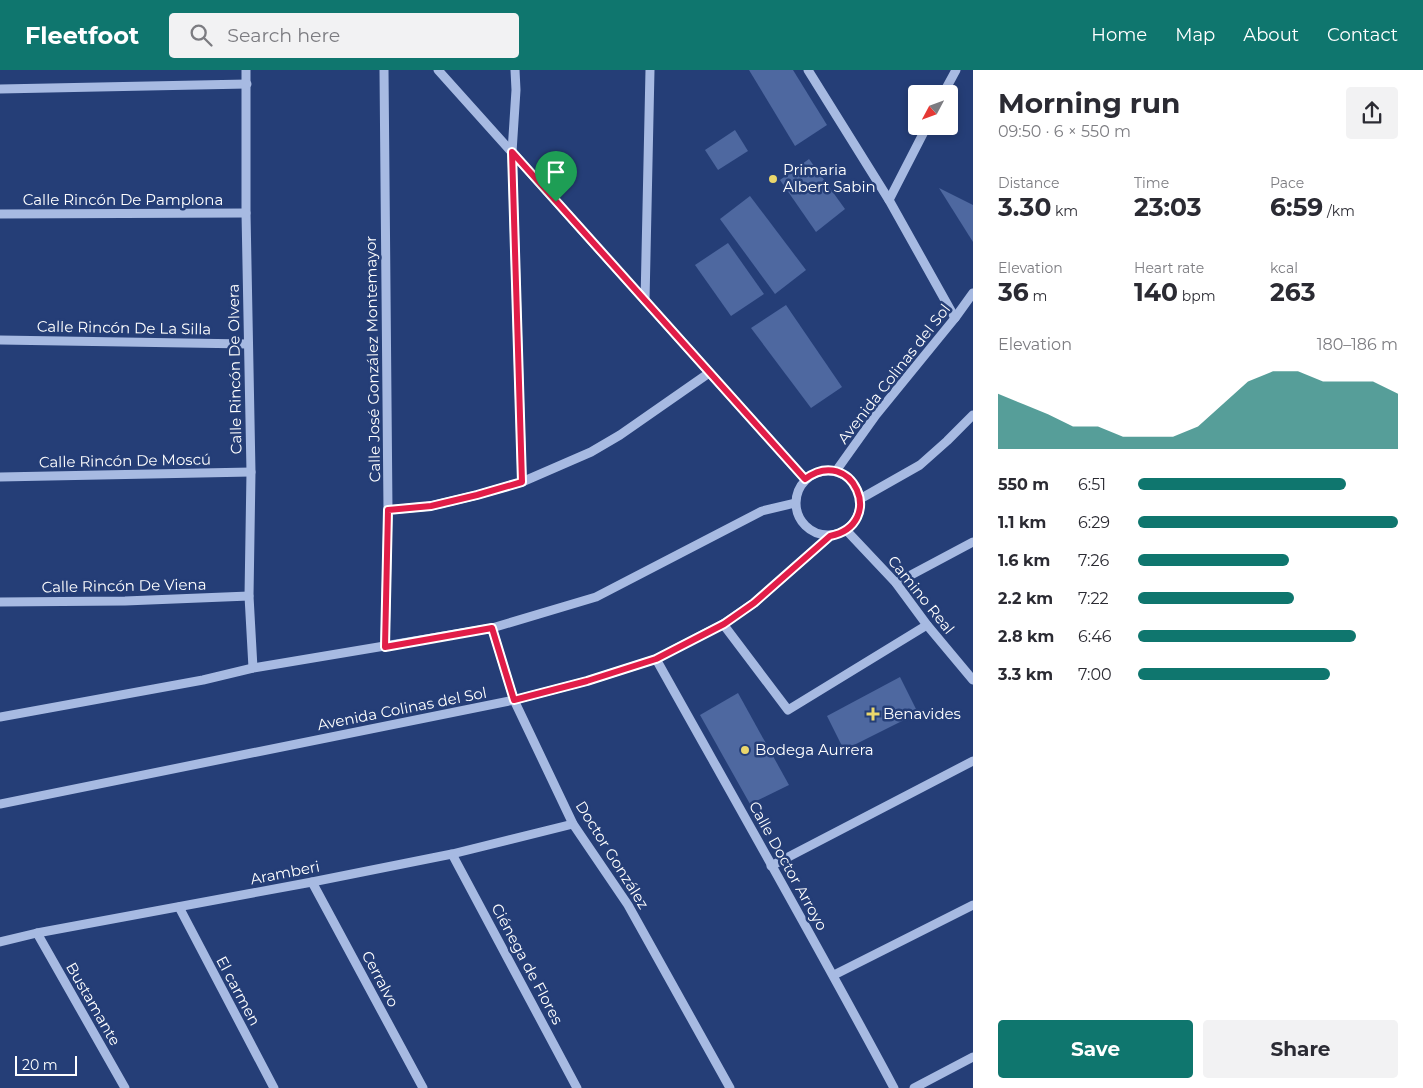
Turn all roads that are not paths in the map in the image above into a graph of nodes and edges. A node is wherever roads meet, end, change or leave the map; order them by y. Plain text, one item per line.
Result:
1 (246, 70) edge
2 (384, 70) edge
3 (438, 70) edge
4 (516, 70) edge
5 (650, 70) edge
6 (808, 70) edge
7 (956, 70) edge
8 (247, 84) junction
9 (948, 85) edge
10 (0, 89) edge
11 (922, 135) edge
12 (512, 152) junction
13 (889, 200) junction
14 (246, 213) junction
15 (0, 214) edge
16 (973, 293) edge
17 (645, 300) junction
18 (955, 318) junction
19 (0, 340) edge
20 (248, 344) junction
21 (709, 373) junction
22 (973, 415) edge
23 (836, 471) junction
24 (250, 472) junction
25 (0, 477) edge
26 (805, 479) junction
27 (522, 482) junction
28 (860, 499) junction
29 (795, 503) junction
30 (388, 510) junction
31 (846, 530) junction
32 (830, 536) junction
33 (973, 542) edge
34 (896, 583) junction
35 (249, 596) junction
36 (0, 602) edge
37 (724, 624) junction
38 (927, 625) junction
39 (492, 628) junction
40 (385, 647) junction
41 (656, 659) junction
42 (253, 668) junction
43 (973, 680) edge
44 (514, 700) junction
45 (0, 717) edge
46 (973, 761) edge
47 (0, 804) edge
48 (573, 824) junction
49 (452, 854) junction
50 (771, 866) junction
51 (312, 882) junction
52 (973, 904) edge
53 (179, 908) junction
54 (37, 933) junction
55 (0, 942) edge
56 (834, 975) junction
57 (973, 1057) edge
58 (125, 1088) edge
59 (274, 1088) edge
60 (423, 1088) edge
61 (577, 1088) edge
62 (730, 1088) edge
63 (894, 1088) edge
64 (914, 1088) edge

1 - 8 street, Calle Rincón De Olvera
2 - 30 street, Calle José González Montemayor
3 - 12 street
4 - 12 street
5 - 17 street
6 - 13 street
7 - 9 street
8 - 10 street
8 - 14 street, Calle Rincón De Olvera
11 - 13 street
12 - 17 street
12 - 27 street
13 - 18 street
14 - 15 street, Calle Rincón De Pamplona
14 - 20 street, Calle Rincón De Olvera
16 - 18 street, Avenida Colinas del Sol
17 - 21 street
18 - 23 street, Avenida Colinas del Sol
19 - 20 street, Calle Rincón De La Silla
20 - 24 street, Calle Rincón De Olvera
21 - 26 street
21 - 27 street
22 - 28 street
23 - 26 street
23 - 28 street
24 - 25 street, Calle Rincón De Moscú
24 - 35 street, Calle Rincón De Olvera
26 - 29 street
27 - 30 street
28 - 31 street
29 - 32 street
29 - 39 street
30 - 40 street, Calle José González Montemayor
31 - 32 street
31 - 34 street, Camino Real
32 - 37 street, Avenida Colinas del Sol
33 - 34 street
34 - 38 street, Camino Real
35 - 36 street, Calle Rincón De Viena
35 - 42 street, Calle Rincón De Olvera
37 - 38 street
37 - 41 street, Avenida Colinas del Sol
38 - 43 street, Camino Real
39 - 40 street
39 - 44 street, Doctor González
40 - 42 street
41 - 44 street, Avenida Colinas del Sol
41 - 50 street, Calle Doctor Arroyo
42 - 45 street
44 - 47 street, Avenida Colinas del Sol
44 - 48 street, Doctor González
46 - 50 street
48 - 49 street, Aramberi
48 - 62 street, Doctor González
49 - 51 street, Aramberi
49 - 61 street, Ciénega de Flores
50 - 56 street, Calle Doctor Arroyo
51 - 53 street, Aramberi
51 - 60 street, Cerralvo
52 - 56 street
53 - 54 street, Aramberi
53 - 59 street, El carmen
54 - 55 street, Aramberi
54 - 58 street, Bustamante
56 - 63 street, Calle Doctor Arroyo
57 - 64 street

